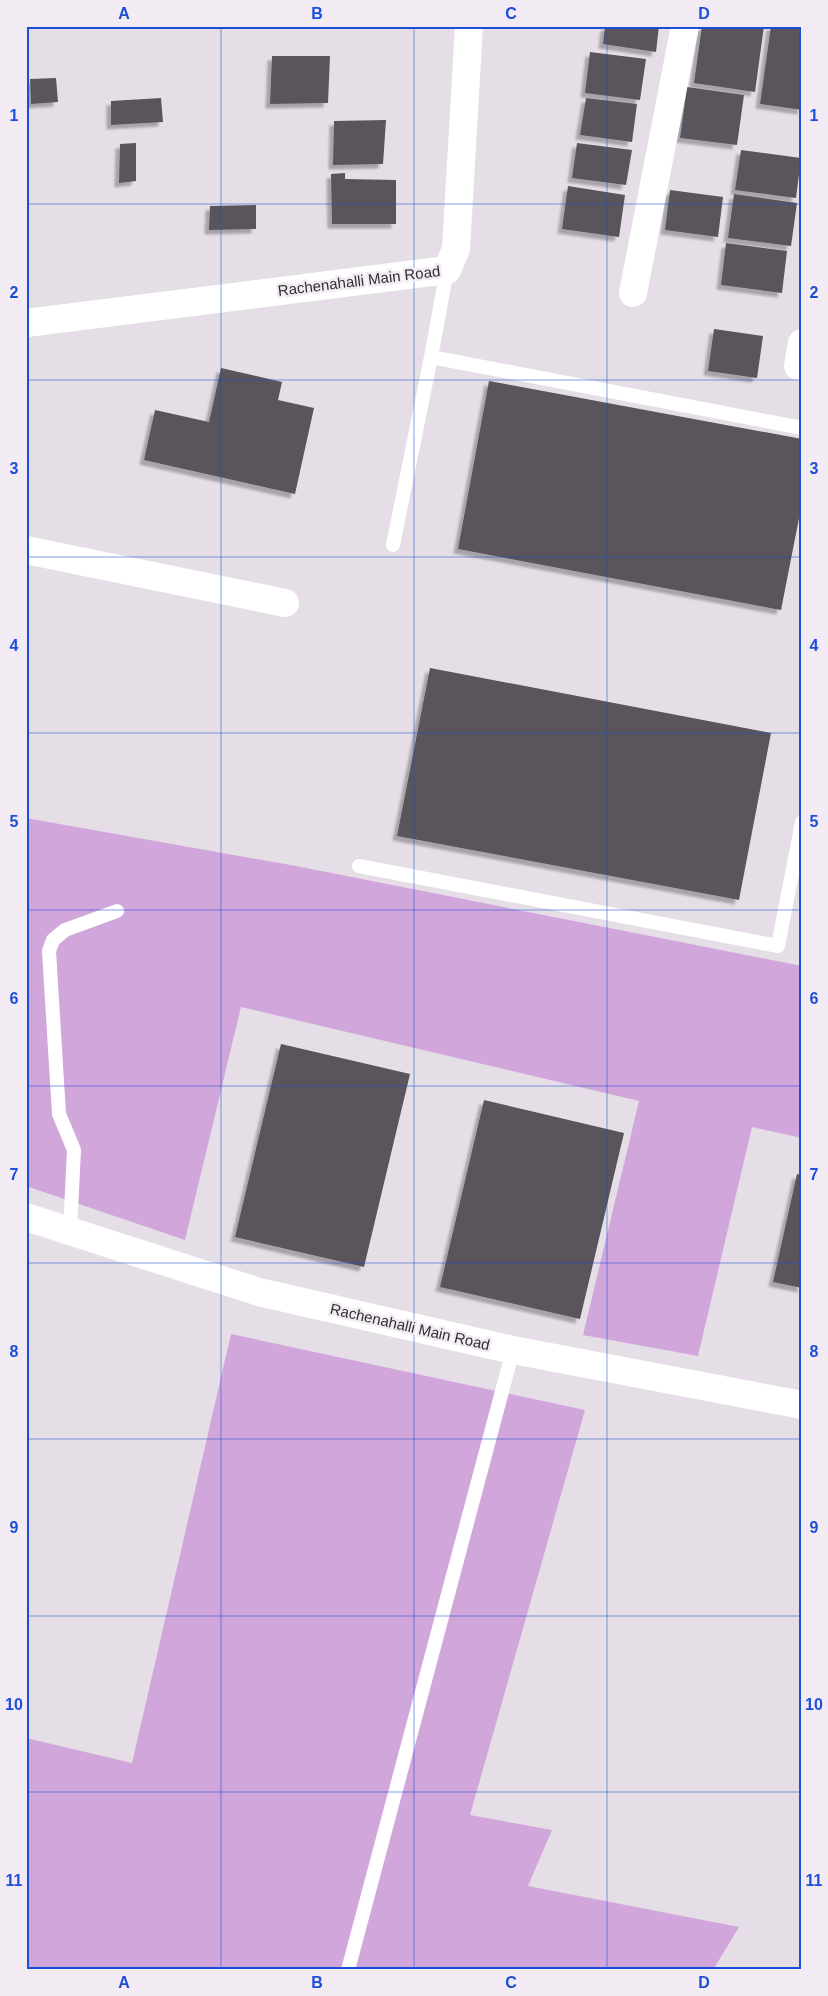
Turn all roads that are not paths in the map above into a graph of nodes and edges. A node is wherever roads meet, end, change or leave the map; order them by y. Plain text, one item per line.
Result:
1 (469, 26) edge
2 (685, 26) edge
3 (448, 270) junction
4 (634, 293) dead end
5 (26, 323) edge
6 (431, 357) junction
7 (802, 428) edge
8 (393, 545) dead end
9 (26, 550) edge
10 (285, 604) dead end
11 (802, 822) edge
12 (359, 866) dead end
13 (118, 911) dead end
14 (26, 1217) edge
15 (70, 1231) junction
16 (513, 1350) junction
17 (802, 1405) edge
18 (348, 1970) edge

1 - 3 street, Rachenahalli Main Road
2 - 4 street
3 - 5 street, Rachenahalli Main Road
3 - 6 lane
6 - 7 lane
6 - 8 lane
9 - 10 street
11 - 12 lane
13 - 15 lane
14 - 15 street, Rachenahalli Main Road
15 - 16 street, Rachenahalli Main Road
16 - 17 street, Rachenahalli Main Road
16 - 18 lane

